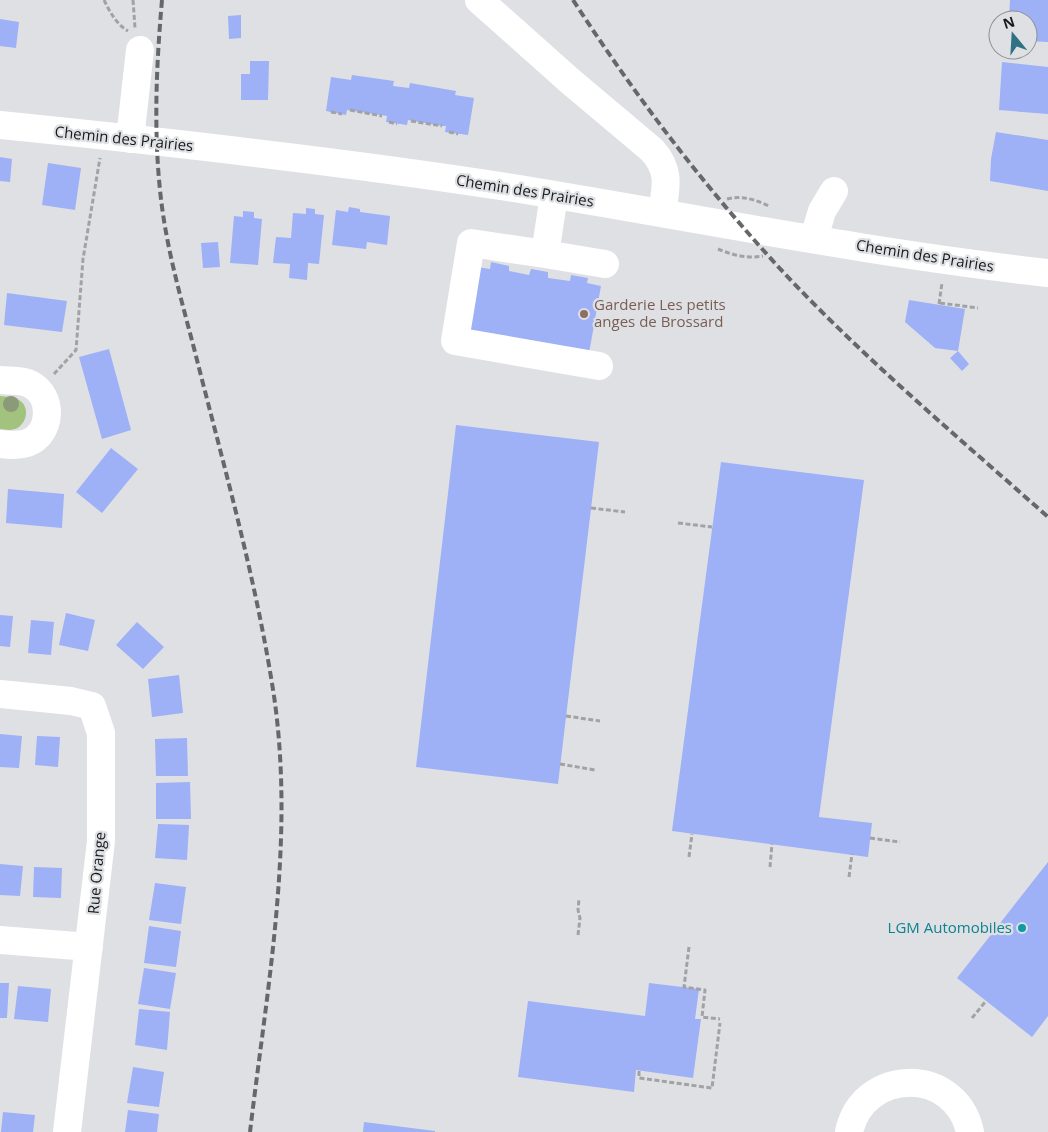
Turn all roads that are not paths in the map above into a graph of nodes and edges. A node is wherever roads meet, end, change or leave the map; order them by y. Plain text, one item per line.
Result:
1 (479, 0) edge
2 (140, 50) dead end
3 (0, 125) edge
4 (130, 139) junction
5 (834, 191) dead end
6 (554, 195) junction
7 (662, 213) junction
8 (814, 238) junction
9 (545, 254) junction
10 (605, 264) dead end
11 (1048, 273) edge
12 (600, 366) dead end
13 (0, 380) edge
14 (0, 444) edge
15 (0, 694) edge
16 (0, 940) edge
17 (89, 947) junction
18 (66, 1132) edge
19 (849, 1132) edge
20 (970, 1132) edge

1 - 7 street
2 - 4 street
3 - 4 street, Chemin des Prairies
4 - 6 street, Chemin des Prairies
5 - 8 street
6 - 7 street, Chemin des Prairies
6 - 9 street
7 - 8 street, Chemin des Prairies
8 - 11 street, Chemin des Prairies
9 - 10 street
9 - 12 street
13 - 14 street
15 - 17 street, Rue Orange
16 - 17 street
17 - 18 street, Rue Orange
19 - 20 street

